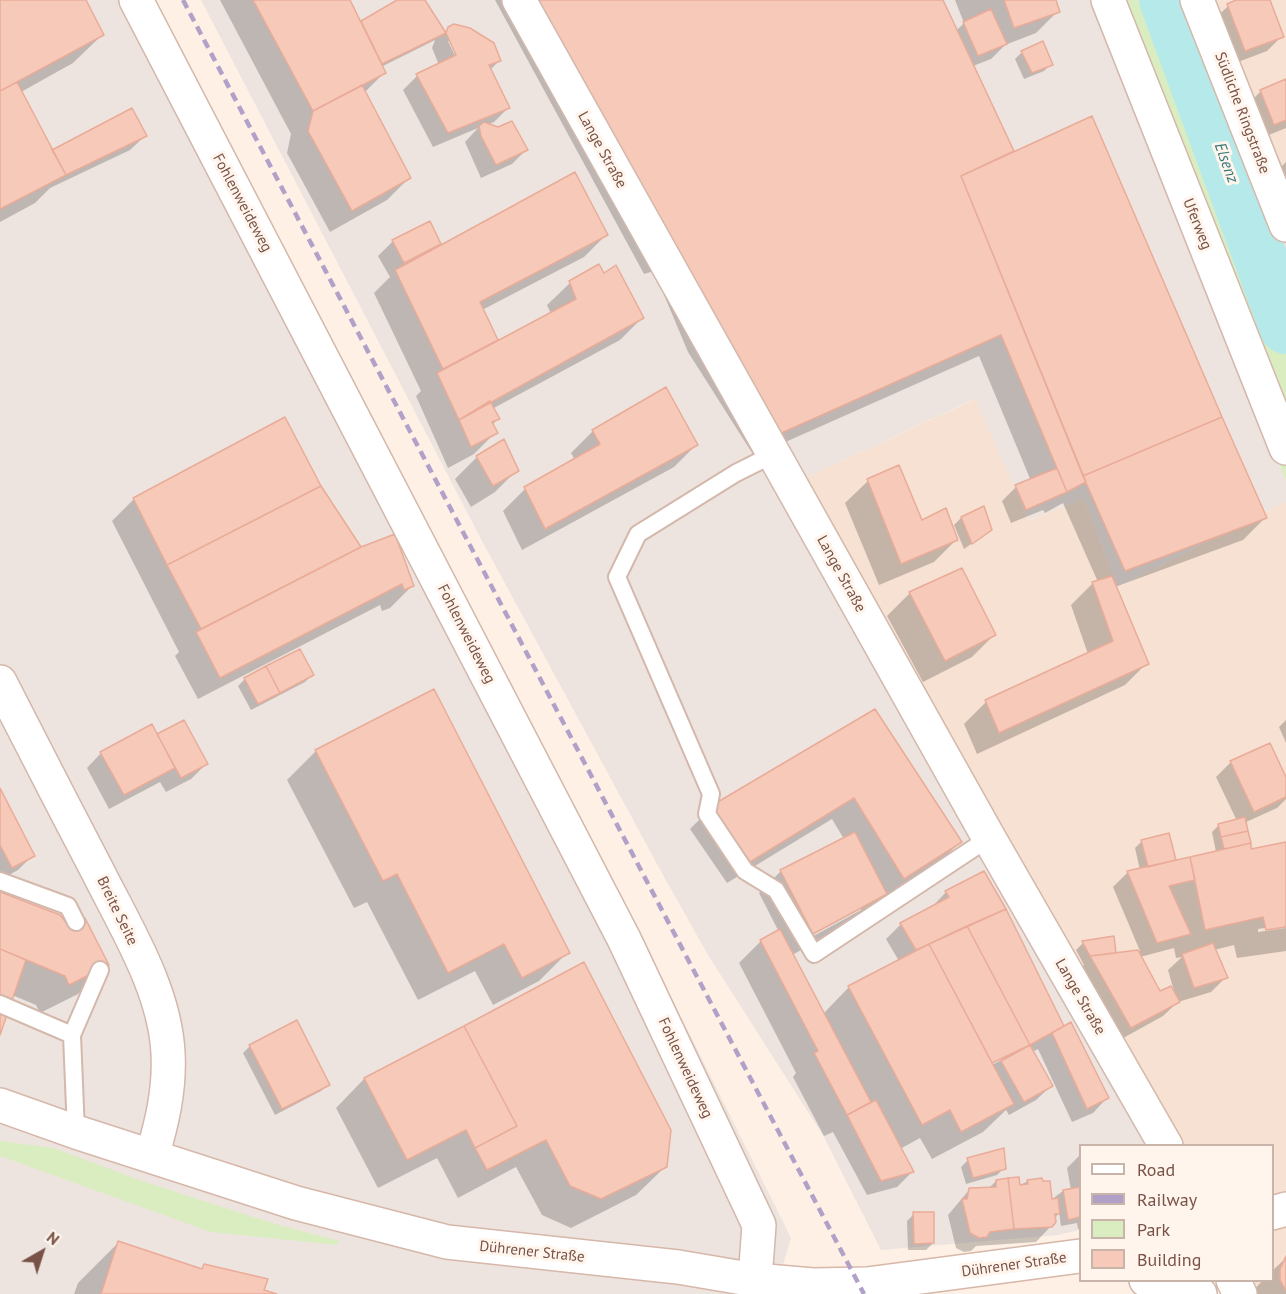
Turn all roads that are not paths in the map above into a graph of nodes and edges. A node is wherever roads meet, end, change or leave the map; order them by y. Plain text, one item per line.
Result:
1 (136, 0) edge
2 (519, 0) edge
3 (1108, 0) edge
4 (1197, 0) edge
5 (1286, 225) edge
6 (1286, 448) edge
7 (774, 454) junction
8 (0, 682) edge
9 (989, 838) junction
10 (0, 881) edge
11 (76, 922) dead end
12 (100, 970) dead end
13 (0, 1004) edge
14 (72, 1035) junction
15 (0, 1105) edge
16 (76, 1132) junction
17 (1166, 1144) edge
18 (152, 1156) junction
19 (1079, 1256) edge
20 (1027, 1265) junction
21 (1079, 1272) edge
22 (755, 1280) junction
23 (1154, 1282) edge
24 (1200, 1294) edge

1 - 22 street, Fohlenweideweg
2 - 7 street, Lange Straße
3 - 6 street, Uferweg
4 - 5 street, Südliche Ringstraße
7 - 9 street, Lange Straße
7 - 9 lane
8 - 18 street, Breite Seite
9 - 17 street, Lange Straße
10 - 11 lane
12 - 14 lane
13 - 14 lane
14 - 16 lane
15 - 16 street, Dührener Straße
16 - 18 street, Dührener Straße
18 - 22 street, Dührener Straße
19 - 20 street, Dührener Straße
20 - 21 street
20 - 22 street, Dührener Straße
23 - 24 street

